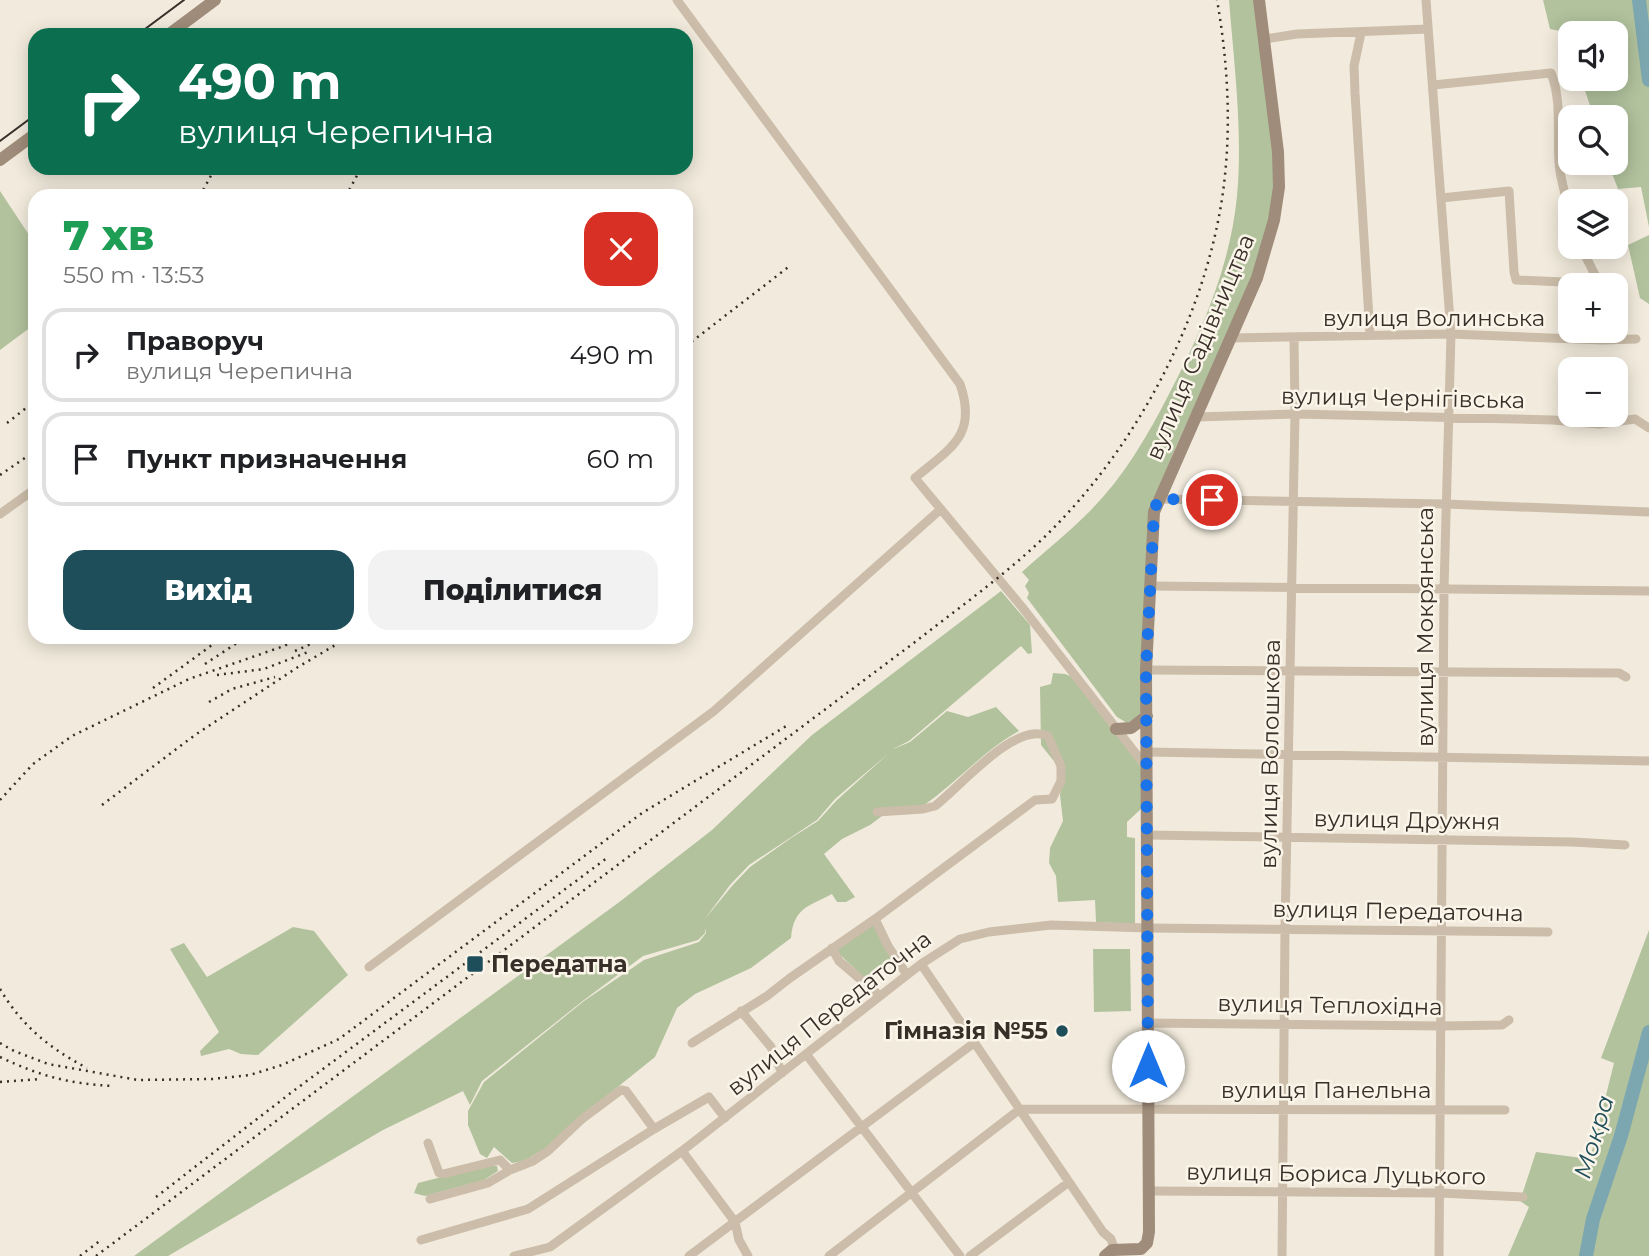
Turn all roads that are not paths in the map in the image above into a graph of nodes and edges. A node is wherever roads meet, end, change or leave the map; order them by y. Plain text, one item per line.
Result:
1 (215, 0) edge
2 (677, 0) edge
3 (1259, 0) edge
4 (1426, 0) edge
5 (177, 28) edge
6 (1428, 29) junction
7 (1361, 33) junction
8 (1265, 39) junction
9 (1433, 85) junction
10 (28, 139) edge
11 (0, 159) edge
12 (1565, 189) edge
13 (1441, 198) junction
14 (1558, 282) edge
15 (1451, 334) junction
16 (1370, 335) junction
17 (1558, 335) edge
18 (1294, 337) junction
19 (1231, 338) junction
20 (1628, 338) edge
21 (1636, 339) dead end
22 (1295, 414) junction
23 (1196, 417) junction
24 (1448, 417) junction
25 (1649, 428) edge
26 (28, 494) edge
27 (1158, 499) junction
28 (1293, 502) junction
29 (1445, 504) junction
30 (941, 509) junction
31 (1649, 512) edge
32 (0, 514) edge
33 (1150, 586) junction
34 (1292, 587) junction
35 (1444, 589) junction
36 (1649, 590) edge
37 (1146, 670) junction
38 (1291, 671) junction
39 (1443, 673) junction
40 (1626, 677) dead end
41 (1147, 716) junction
42 (1116, 729) junction
43 (1147, 752) junction
44 (1290, 755) junction
45 (1444, 757) junction
46 (1649, 761) edge
47 (1147, 769) junction
48 (877, 812) dead end
49 (1147, 835) junction
50 (1288, 837) junction
51 (1442, 839) junction
52 (1625, 845) dead end
53 (875, 919) junction
54 (1148, 928) junction
55 (1285, 929) junction
56 (1443, 930) junction
57 (1548, 932) dead end
58 (832, 948) junction
59 (920, 964) junction
60 (369, 967) dead end
61 (907, 975) junction
62 (880, 996) junction
63 (741, 1011) junction
64 (1509, 1020) dead end
65 (1148, 1023) junction
66 (1286, 1023) junction
67 (1442, 1026) junction
68 (692, 1043) dead end
69 (974, 1043) junction
70 (806, 1054) junction
71 (782, 1073) junction
72 (1284, 1108) junction
73 (1020, 1109) junction
74 (1148, 1109) junction
75 (1440, 1110) junction
76 (1506, 1110) dead end
77 (725, 1118) junction
78 (862, 1127) junction
79 (654, 1129) junction
80 (428, 1143) dead end
81 (682, 1151) junction
82 (510, 1170) junction
83 (1069, 1182) junction
84 (1149, 1191) junction
85 (1284, 1192) junction
86 (912, 1193) junction
87 (1440, 1193) junction
88 (1523, 1197) dead end
89 (430, 1199) dead end
90 (735, 1222) junction
91 (421, 1240) dead end
92 (550, 1247) junction
93 (1110, 1253) edge
94 (1134, 1254) edge
95 (514, 1256) edge
96 (558, 1256) edge
97 (689, 1256) edge
98 (748, 1256) edge
99 (829, 1256) edge
100 (960, 1256) edge
101 (970, 1256) edge
102 (1282, 1256) edge
103 (1439, 1256) edge

1 - 5 street
2 - 30 street
3 - 8 street, вулиця Садівництва
4 - 6 street, вулиця Мокрянська
6 - 7 street
6 - 9 street, вулиця Мокрянська
7 - 8 street
7 - 16 street
8 - 19 street, вулиця Садівництва
9 - 12 street
9 - 13 street, вулиця Мокрянська
10 - 11 street
13 - 14 street
13 - 15 street, вулиця Мокрянська
15 - 16 street, вулиця Волинська
15 - 17 street, вулиця Волинська
15 - 24 street, вулиця Мокрянська
16 - 18 street, вулиця Волинська
18 - 19 street, вулиця Волинська
18 - 22 street, вулиця Волошкова
19 - 23 street, вулиця Садівництва
20 - 21 street, вулиця Волинська
22 - 23 street, вулиця Чернігівська
22 - 24 street, вулиця Чернігівська
22 - 28 street, вулиця Волошкова
23 - 27 street, вулиця Садівництва
24 - 25 street, вулиця Чернігівська
24 - 29 street, вулиця Мокрянська
26 - 32 street
27 - 28 street
27 - 33 street, вулиця Садівництва
28 - 29 street
28 - 34 street, вулиця Волошкова
29 - 31 street
29 - 35 street, вулиця Мокрянська
30 - 42 street
30 - 60 street
33 - 34 street
33 - 37 street, вулиця Садівництва
34 - 35 street
34 - 38 street, вулиця Волошкова
35 - 36 street
35 - 39 street, вулиця Мокрянська
37 - 38 street
37 - 41 street, вулиця Садівництва
38 - 39 street
38 - 44 street, вулиця Волошкова
39 - 40 street
39 - 45 street, вулиця Мокрянська
41 - 42 street
41 - 43 street, вулиця Садівництва
42 - 47 street
43 - 44 street
43 - 47 street, вулиця Садівництва
44 - 45 street
44 - 50 street, вулиця Волошкова
45 - 46 street
45 - 51 street, вулиця Мокрянська
47 - 49 street, вулиця Садівництва
48 - 53 street
49 - 50 street, вулиця Дружня
49 - 54 street, вулиця Садівництва
50 - 51 street, вулиця Дружня
50 - 55 street, вулиця Волошкова
51 - 52 street, вулиця Дружня
51 - 56 street, вулиця Мокрянська
53 - 58 street
53 - 61 street
54 - 55 street, вулиця Передаточна
54 - 59 street, вулиця Передаточна
54 - 65 street, вулиця Садівництва
55 - 56 street, вулиця Передаточна
55 - 66 street, вулиця Волошкова
56 - 57 street, вулиця Передаточна
56 - 67 street, вулиця Мокрянська
58 - 62 street
58 - 63 street
59 - 61 street, вулиця Передаточна
59 - 69 street
61 - 62 street, вулиця Передаточна
62 - 70 street, вулиця Передаточна
63 - 68 street
63 - 71 street
64 - 67 street, вулиця Теплохідна
65 - 66 street, вулиця Теплохідна
65 - 74 street, вулиця Садівництва
66 - 67 street, вулиця Теплохідна
66 - 72 street, вулиця Волошкова
67 - 75 street, вулиця Мокрянська
69 - 73 street
69 - 78 street
70 - 71 street, вулиця Передаточна
70 - 78 street
71 - 77 street, вулиця Передаточна
72 - 74 street, вулиця Панельна
72 - 75 street, вулиця Панельна
72 - 85 street, вулиця Волошкова
73 - 74 street, вулиця Панельна
73 - 83 street
73 - 86 street
74 - 84 street, вулиця Садівництва
75 - 76 street, вулиця Панельна
75 - 87 street, вулиця Мокрянська
77 - 79 street
77 - 81 street, вулиця Передаточна
78 - 86 street
78 - 90 street
79 - 82 street
79 - 91 street
80 - 82 street
81 - 90 street
81 - 92 street, вулиця Передаточна
82 - 89 street
83 - 93 street
83 - 101 street
84 - 85 street, вулиця Бориса Луцького
84 - 94 street, вулиця Садівництва
85 - 87 street, вулиця Бориса Луцького
85 - 102 street, вулиця Волошкова
86 - 99 street
86 - 100 street
87 - 88 street, вулиця Бориса Луцького
87 - 103 street, вулиця Мокрянська
90 - 97 street
90 - 98 street
92 - 95 street, вулиця Передаточна
92 - 96 street
93 - 94 street

